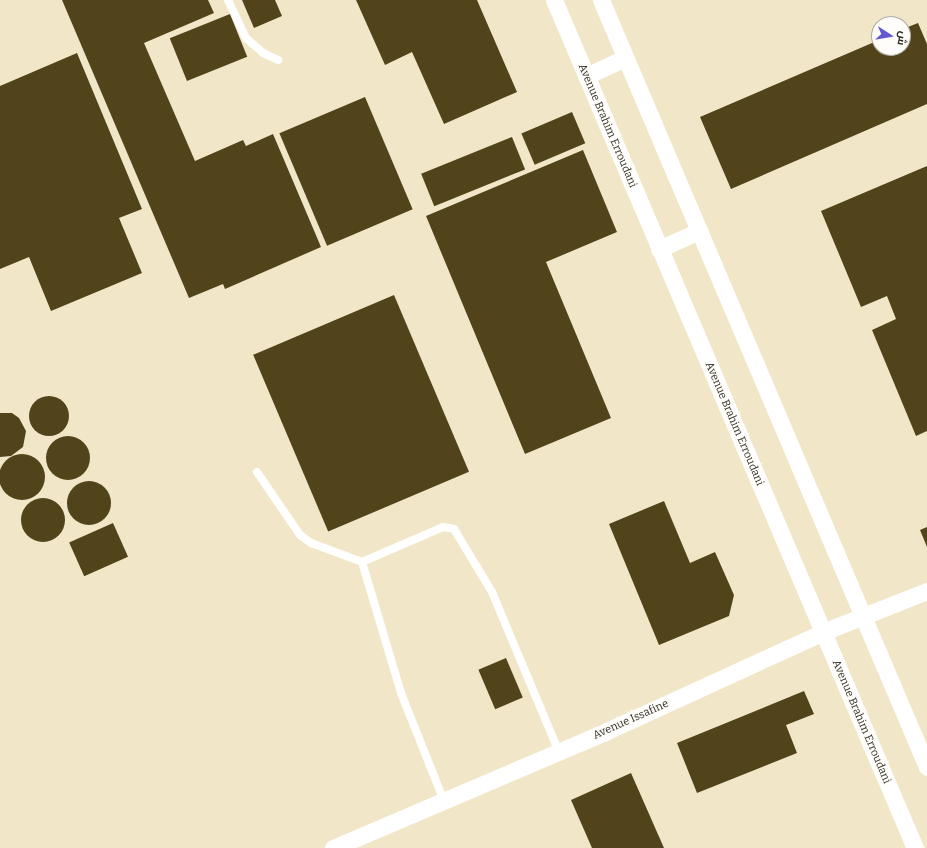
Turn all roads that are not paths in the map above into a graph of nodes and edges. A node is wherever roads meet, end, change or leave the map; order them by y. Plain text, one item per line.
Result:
1 (228, 0) edge
2 (554, 0) edge
3 (601, 0) edge
4 (625, 58) junction
5 (278, 60) dead end
6 (586, 76) junction
7 (699, 231) junction
8 (659, 249) junction
9 (257, 472) dead end
10 (362, 562) junction
11 (927, 591) edge
12 (863, 617) junction
13 (823, 632) junction
14 (559, 752) junction
15 (927, 767) edge
16 (444, 800) junction
17 (333, 848) edge
18 (915, 848) edge

1 - 5 lane
2 - 6 street, Avenue Brahim Erroudani
3 - 4 street
4 - 6 street
4 - 7 street
6 - 8 street, Avenue Brahim Erroudani
7 - 8 street
7 - 12 street
8 - 13 street, Avenue Brahim Erroudani
9 - 10 lane
10 - 14 lane
10 - 16 lane
11 - 12 street, Avenue Issafine
12 - 13 street, Avenue Issafine
12 - 15 street
13 - 14 street, Avenue Issafine
13 - 18 street, Avenue Brahim Erroudani
14 - 16 street, Avenue Issafine
16 - 17 street, Avenue Issafine

